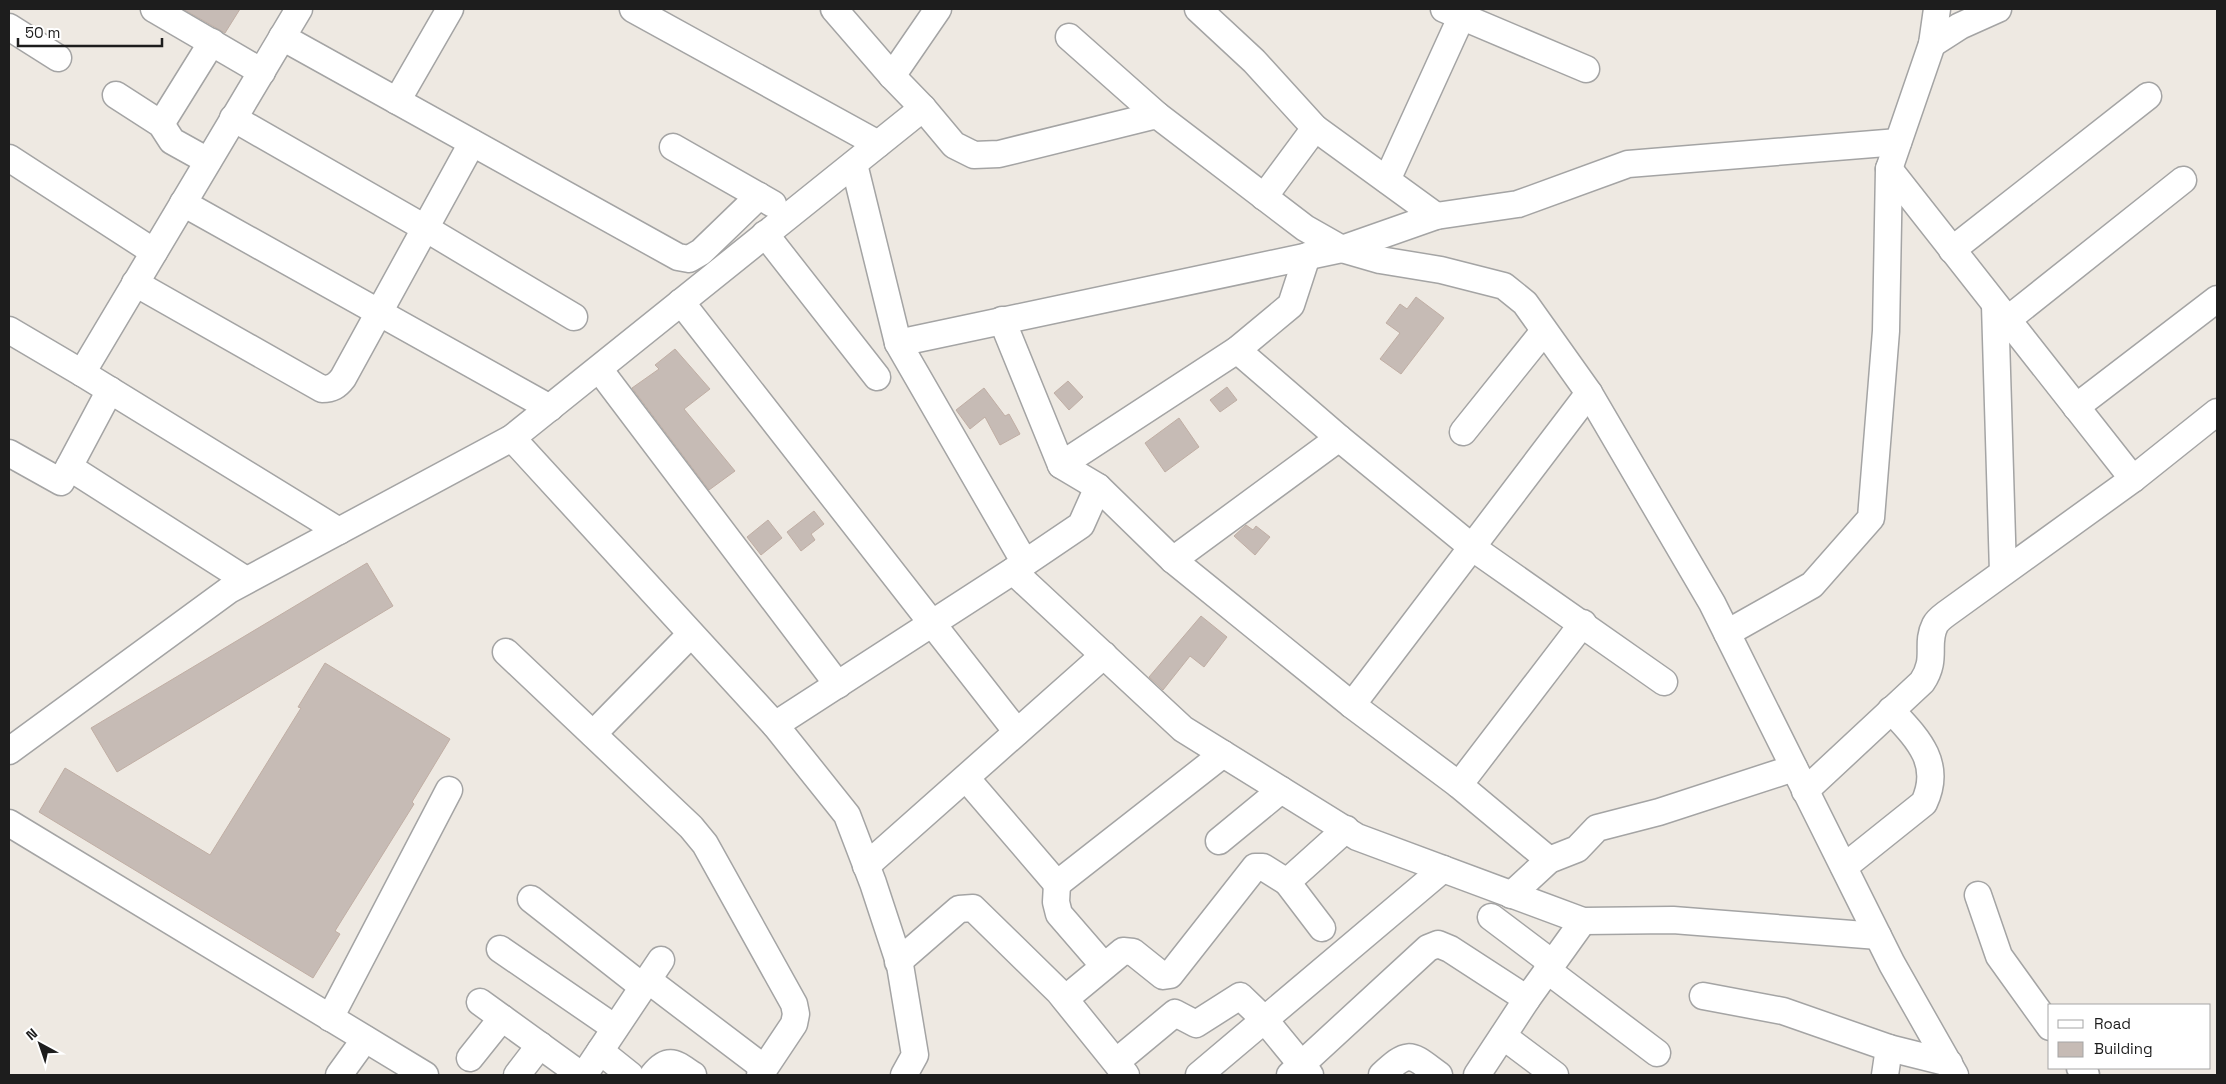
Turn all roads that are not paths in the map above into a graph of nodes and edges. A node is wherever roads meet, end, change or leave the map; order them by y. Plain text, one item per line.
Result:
1 (154, 9) edge
2 (298, 9) edge
3 (633, 9) edge
4 (834, 9) edge
5 (938, 9) edge
6 (1198, 9) edge
7 (1938, 9) edge
8 (1998, 9) edge
9 (443, 11) edge
10 (1457, 11) edge
11 (9, 27) edge
12 (282, 37) junction
13 (1069, 37) dead end
14 (212, 42) junction
15 (1932, 44) junction
16 (58, 58) dead end
17 (1586, 69) dead end
18 (262, 72) junction
19 (892, 76) junction
20 (116, 96) dead end
21 (2148, 96) dead end
22 (397, 101) junction
23 (923, 108) junction
24 (1157, 115) junction
25 (233, 118) junction
26 (161, 124) junction
27 (1315, 128) junction
28 (1898, 142) junction
29 (472, 143) junction
30 (878, 144) junction
31 (673, 147) dead end
32 (9, 158) edge
33 (208, 161) junction
34 (854, 164) junction
35 (1889, 169) junction
36 (1387, 180) junction
37 (2183, 180) dead end
38 (759, 196) junction
39 (1264, 197) junction
40 (183, 203) junction
41 (791, 214) junction
42 (1436, 216) junction
43 (425, 228) junction
44 (765, 234) junction
45 (1342, 248) junction
46 (1952, 250) junction
47 (154, 252) junction
48 (1307, 256) junction
49 (135, 283) junction
50 (2217, 299) edge
51 (681, 302) junction
52 (2002, 312) junction
53 (380, 313) junction
54 (574, 317) dead end
55 (1002, 320) junction
56 (9, 330) edge
57 (1544, 331) junction
58 (898, 343) junction
59 (1237, 350) junction
60 (599, 368) junction
61 (82, 373) junction
62 (877, 377) dead end
63 (110, 390) junction
64 (1589, 393) junction
65 (2076, 407) junction
66 (550, 408) junction
67 (2217, 412) edge
68 (1463, 432) dead end
69 (512, 438) junction
70 (1339, 438) junction
71 (9, 453) edge
72 (1061, 465) junction
73 (69, 467) junction
74 (2132, 479) junction
75 (1098, 487) junction
76 (338, 531) junction
77 (1473, 548) junction
78 (1173, 560) junction
79 (1019, 567) junction
80 (2003, 572) junction
81 (246, 580) junction
82 (932, 624) junction
83 (1583, 624) junction
84 (1727, 633) junction
85 (691, 634) junction
86 (506, 652) dead end
87 (1104, 655) junction
88 (1664, 682) dead end
89 (838, 685) junction
90 (1352, 705) junction
91 (1891, 710) junction
92 (775, 725) junction
93 (1017, 732) junction
94 (592, 734) junction
95 (9, 751) edge
96 (1223, 754) junction
97 (1794, 768) junction
98 (966, 778) junction
99 (1459, 784) junction
100 (449, 790) dead end
101 (1282, 790) junction
102 (1805, 791) junction
103 (9, 822) edge
104 (1346, 830) junction
105 (1218, 841) dead end
106 (1550, 860) junction
107 (866, 866) junction
108 (1844, 867) junction
109 (1443, 869) junction
110 (1287, 882) junction
111 (1057, 884) junction
112 (1511, 895) junction
113 (1978, 895) dead end
114 (531, 899) dead end
115 (1491, 917) dead end
116 (1583, 921) junction
117 (1322, 928) dead end
118 (1878, 936) junction
119 (500, 948) dead end
120 (898, 962) junction
121 (1104, 966) junction
122 (1550, 967) junction
123 (651, 976) junction
124 (1703, 996) dead end
125 (1065, 999) junction
126 (1527, 999) junction
127 (480, 1002) dead end
128 (330, 1018) junction
129 (502, 1018) junction
130 (1264, 1019) junction
131 (2048, 1023) edge
132 (616, 1028) junction
133 (1503, 1036) junction
134 (365, 1039) junction
135 (540, 1045) junction
136 (1889, 1048) junction
137 (600, 1051) junction
138 (1657, 1053) dead end
139 (470, 1058) dead end
140 (1121, 1069) edge
141 (1952, 1069) edge
142 (762, 1072) edge
143 (1301, 1072) edge
144 (338, 1075) edge
145 (425, 1075) edge
146 (517, 1075) edge
147 (582, 1075) edge
148 (630, 1075) edge
149 (653, 1075) edge
150 (694, 1075) edge
151 (904, 1075) edge
152 (1199, 1075) edge
153 (1382, 1075) edge
154 (1439, 1075) edge
155 (1477, 1075) edge
156 (1555, 1075) edge
157 (1884, 1075) edge

1 - 14 street
2 - 12 street
3 - 30 street
4 - 19 street
5 - 19 street
6 - 27 street
7 - 15 street
8 - 15 street
9 - 22 street
10 - 17 street
10 - 36 street
11 - 16 street
12 - 18 street
12 - 22 street
13 - 24 street
14 - 18 street
14 - 26 street
15 - 28 street
18 - 25 street
19 - 23 street
20 - 26 street
21 - 46 street
22 - 29 street
23 - 24 street
23 - 30 street
24 - 39 street
25 - 33 street
25 - 43 street
26 - 33 street
27 - 36 street
27 - 39 street
28 - 35 street
28 - 42 street
29 - 38 street
29 - 43 street
30 - 34 street
31 - 38 street
32 - 47 street
33 - 40 street
34 - 41 street
34 - 58 street
35 - 46 street
35 - 84 street
36 - 42 street
37 - 52 street
38 - 41 street
39 - 45 street
40 - 47 street
40 - 53 street
41 - 44 street
42 - 45 street
43 - 53 street
43 - 54 street
44 - 51 street
44 - 62 street
45 - 48 street
45 - 57 street
46 - 52 street
47 - 49 street
48 - 55 street
48 - 59 street
49 - 53 street
49 - 61 street
50 - 65 street
51 - 60 street
51 - 82 street
52 - 65 street
52 - 80 street
53 - 66 street
55 - 58 street
55 - 72 street
56 - 61 street
57 - 64 street
57 - 68 street
58 - 79 street
59 - 70 street
59 - 72 street
60 - 66 street
60 - 89 street
61 - 63 street
63 - 73 street
63 - 76 street
64 - 77 street
64 - 84 street
65 - 74 street
66 - 69 street
67 - 74 street
69 - 76 street
69 - 85 street
70 - 77 street
70 - 78 street
71 - 73 street
72 - 75 street
73 - 81 street
74 - 80 street
75 - 78 street
75 - 79 street
76 - 81 street
77 - 83 street
77 - 90 street
78 - 90 street
79 - 82 street
79 - 87 street
80 - 91 street
81 - 95 street
82 - 89 street
82 - 93 street
83 - 88 street
83 - 99 street
84 - 97 street
85 - 92 street
85 - 94 street
86 - 94 street
87 - 93 street
87 - 96 street
89 - 92 street
90 - 99 street
91 - 102 street
91 - 108 street
92 - 107 street
93 - 98 street
94 - 142 street
96 - 101 street
96 - 111 street
97 - 102 street
97 - 106 street
98 - 107 street
98 - 111 street
99 - 106 street
100 - 128 street
101 - 104 street
101 - 105 street
102 - 108 street
103 - 128 street
104 - 109 street
104 - 110 street
106 - 112 street
107 - 120 street
108 - 118 street
109 - 112 street
109 - 130 street
110 - 117 street
110 - 121 street
111 - 121 street
112 - 116 street
113 - 131 street
114 - 123 street
115 - 122 street
116 - 118 street
116 - 122 street
118 - 141 street
119 - 132 street
120 - 125 street
120 - 151 street
121 - 125 street
122 - 126 street
122 - 138 street
123 - 132 street
123 - 142 street
124 - 136 street
125 - 140 street
126 - 133 street
126 - 143 street
127 - 129 street
128 - 134 street
129 - 135 street
129 - 139 street
130 - 140 street
130 - 143 street
130 - 152 street
132 - 137 street
133 - 155 street
133 - 156 street
134 - 144 street
134 - 145 street
135 - 146 street
135 - 147 street
136 - 141 street
136 - 157 street
137 - 147 street
137 - 148 street
149 - 150 street
153 - 154 street

